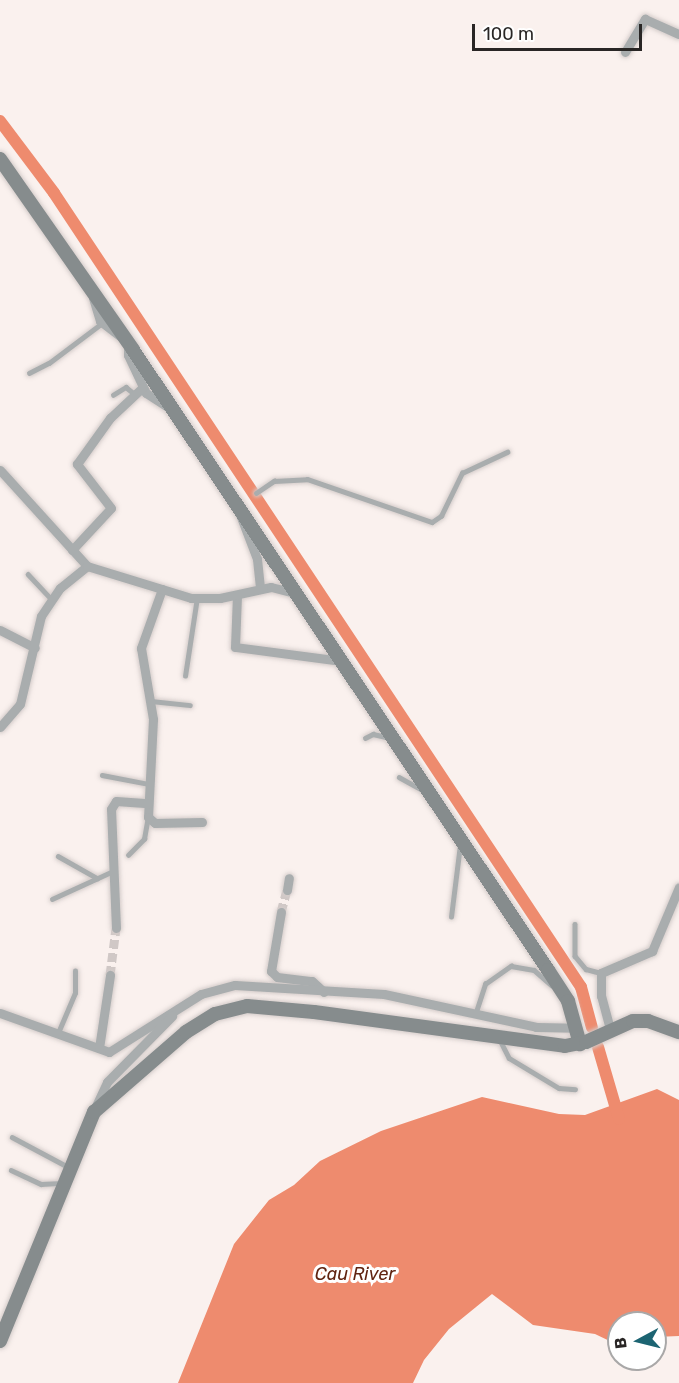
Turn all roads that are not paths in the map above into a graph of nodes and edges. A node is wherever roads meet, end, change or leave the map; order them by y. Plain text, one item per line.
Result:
1 (679, 34) edge
2 (625, 52) dead end
3 (0, 159) edge
4 (92, 289) junction
5 (102, 323) junction
6 (127, 341) junction
7 (29, 373) dead end
8 (140, 391) junction
9 (113, 395) dead end
10 (173, 410) junction
11 (507, 452) dead end
12 (0, 470) edge
13 (256, 493) dead end
14 (242, 507) junction
15 (72, 550) junction
16 (87, 566) junction
17 (28, 574) dead end
18 (162, 589) junction
19 (260, 589) junction
20 (296, 593) junction
21 (237, 595) junction
22 (196, 598) junction
23 (51, 599) junction
24 (0, 630) edge
25 (35, 648) junction
26 (341, 661) junction
27 (185, 676) dead end
28 (151, 701) junction
29 (190, 705) dead end
30 (0, 727) edge
31 (365, 738) dead end
32 (396, 744) junction
33 (102, 775) dead end
34 (399, 777) dead end
35 (149, 784) junction
36 (430, 794) junction
37 (148, 803) junction
38 (148, 817) junction
39 (202, 822) dead end
40 (461, 839) junction
41 (128, 855) dead end
42 (58, 856) dead end
43 (111, 872) junction
44 (97, 878) junction
45 (288, 878) dead end
46 (679, 887) edge
47 (288, 890) tunnel mouth
48 (52, 899) dead end
49 (281, 912) tunnel mouth
50 (451, 917) dead end
51 (575, 924) dead end
52 (116, 928) tunnel mouth
53 (75, 971) dead end
54 (110, 975) tunnel mouth
55 (601, 977) junction
56 (324, 992) junction
57 (564, 996) junction
58 (184, 1005) junction
59 (0, 1013) edge
60 (475, 1015) junction
61 (575, 1028) junction
62 (610, 1029) junction
63 (679, 1032) edge
64 (57, 1035) junction
65 (499, 1038) junction
66 (580, 1044) junction
67 (99, 1048) junction
68 (575, 1089) dead end
69 (94, 1112) junction
70 (12, 1137) dead end
71 (70, 1168) junction
72 (11, 1170) dead end
73 (65, 1182) junction
74 (0, 1341) edge

1 - 2 street
3 - 4 street
4 - 5 street
4 - 6 street
5 - 6 street
5 - 7 lane
6 - 8 street
6 - 10 street
8 - 9 lane
8 - 10 street
8 - 15 street
10 - 14 street
11 - 13 lane
12 - 15 street
14 - 19 street
14 - 20 street
15 - 16 street
16 - 18 street
16 - 23 street
17 - 23 lane
18 - 22 street
18 - 28 street
19 - 20 street
19 - 21 street
20 - 26 street
21 - 22 street
21 - 26 street
22 - 27 lane
23 - 25 street
24 - 25 street
25 - 30 street
26 - 32 street
28 - 29 lane
28 - 35 street
31 - 32 lane
32 - 36 street
33 - 35 lane
34 - 36 lane
35 - 37 street
36 - 40 street
37 - 38 street
37 - 43 street
38 - 39 street
38 - 41 lane
40 - 50 lane
40 - 57 street
42 - 44 lane
43 - 44 lane
43 - 52 street
44 - 48 lane
45 - 47 street
46 - 55 street
49 - 56 street
51 - 55 lane
53 - 64 lane
54 - 67 street
55 - 62 street
56 - 58 street
56 - 60 street
57 - 60 lane
57 - 61 street
58 - 67 street
58 - 69 street
59 - 64 street
60 - 61 street
61 - 66 street
62 - 63 street
62 - 66 street
64 - 67 street
65 - 66 street
65 - 68 lane
65 - 69 street
69 - 71 street
70 - 71 lane
71 - 73 street
72 - 73 lane
73 - 74 street

